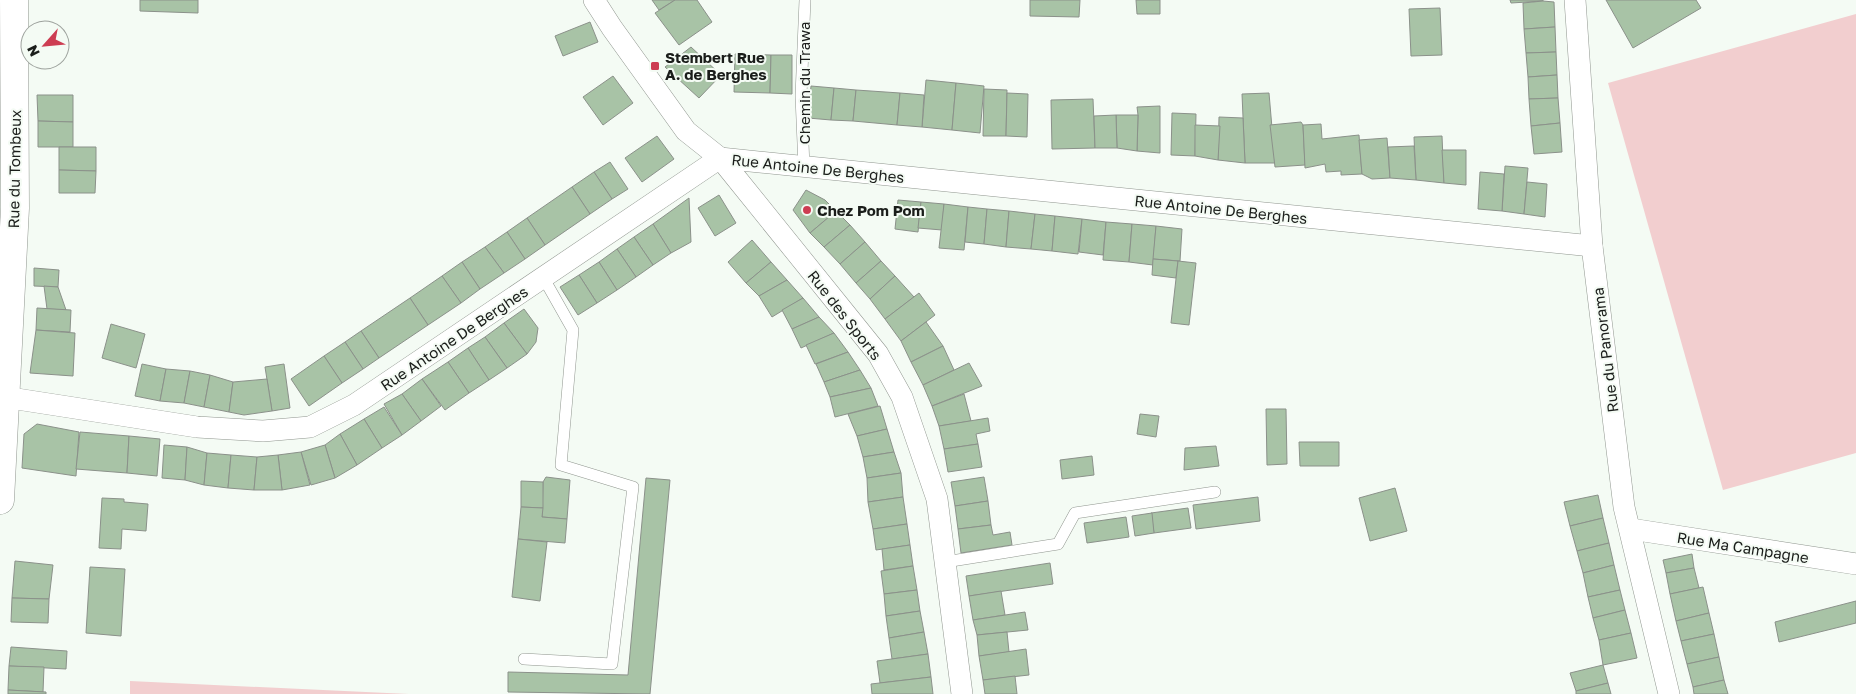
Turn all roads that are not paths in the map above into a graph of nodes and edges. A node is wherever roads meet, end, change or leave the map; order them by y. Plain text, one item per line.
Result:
1 (14, 0) edge
2 (594, 0) edge
3 (805, 0) edge
4 (1575, 0) edge
5 (720, 158) junction
6 (804, 167) junction
7 (1592, 246) junction
8 (543, 278) junction
9 (4, 397) junction
10 (1215, 492) dead end
11 (0, 500) edge
12 (1631, 529) junction
13 (944, 562) junction
14 (1856, 564) edge
15 (524, 659) dead end
16 (962, 694) edge
17 (1669, 694) edge

1 - 9 street, Rue du Tombeux
2 - 5 street, Rue des Sports
3 - 6 lane, Chemin du Trawa
4 - 7 street, Rue du Panorama
5 - 6 street, Rue Antoine De Berghes
5 - 8 street, Rue Antoine De Berghes
5 - 13 street, Rue des Sports
6 - 7 street, Rue Antoine De Berghes
7 - 12 street, Rue du Panorama
8 - 9 street, Rue Antoine De Berghes
8 - 15 lane
9 - 11 street, Rue du Tombeux
10 - 13 lane
12 - 14 street, Rue Ma Campagne
12 - 17 street, Rue du Panorama
13 - 16 street, Rue des Sports

